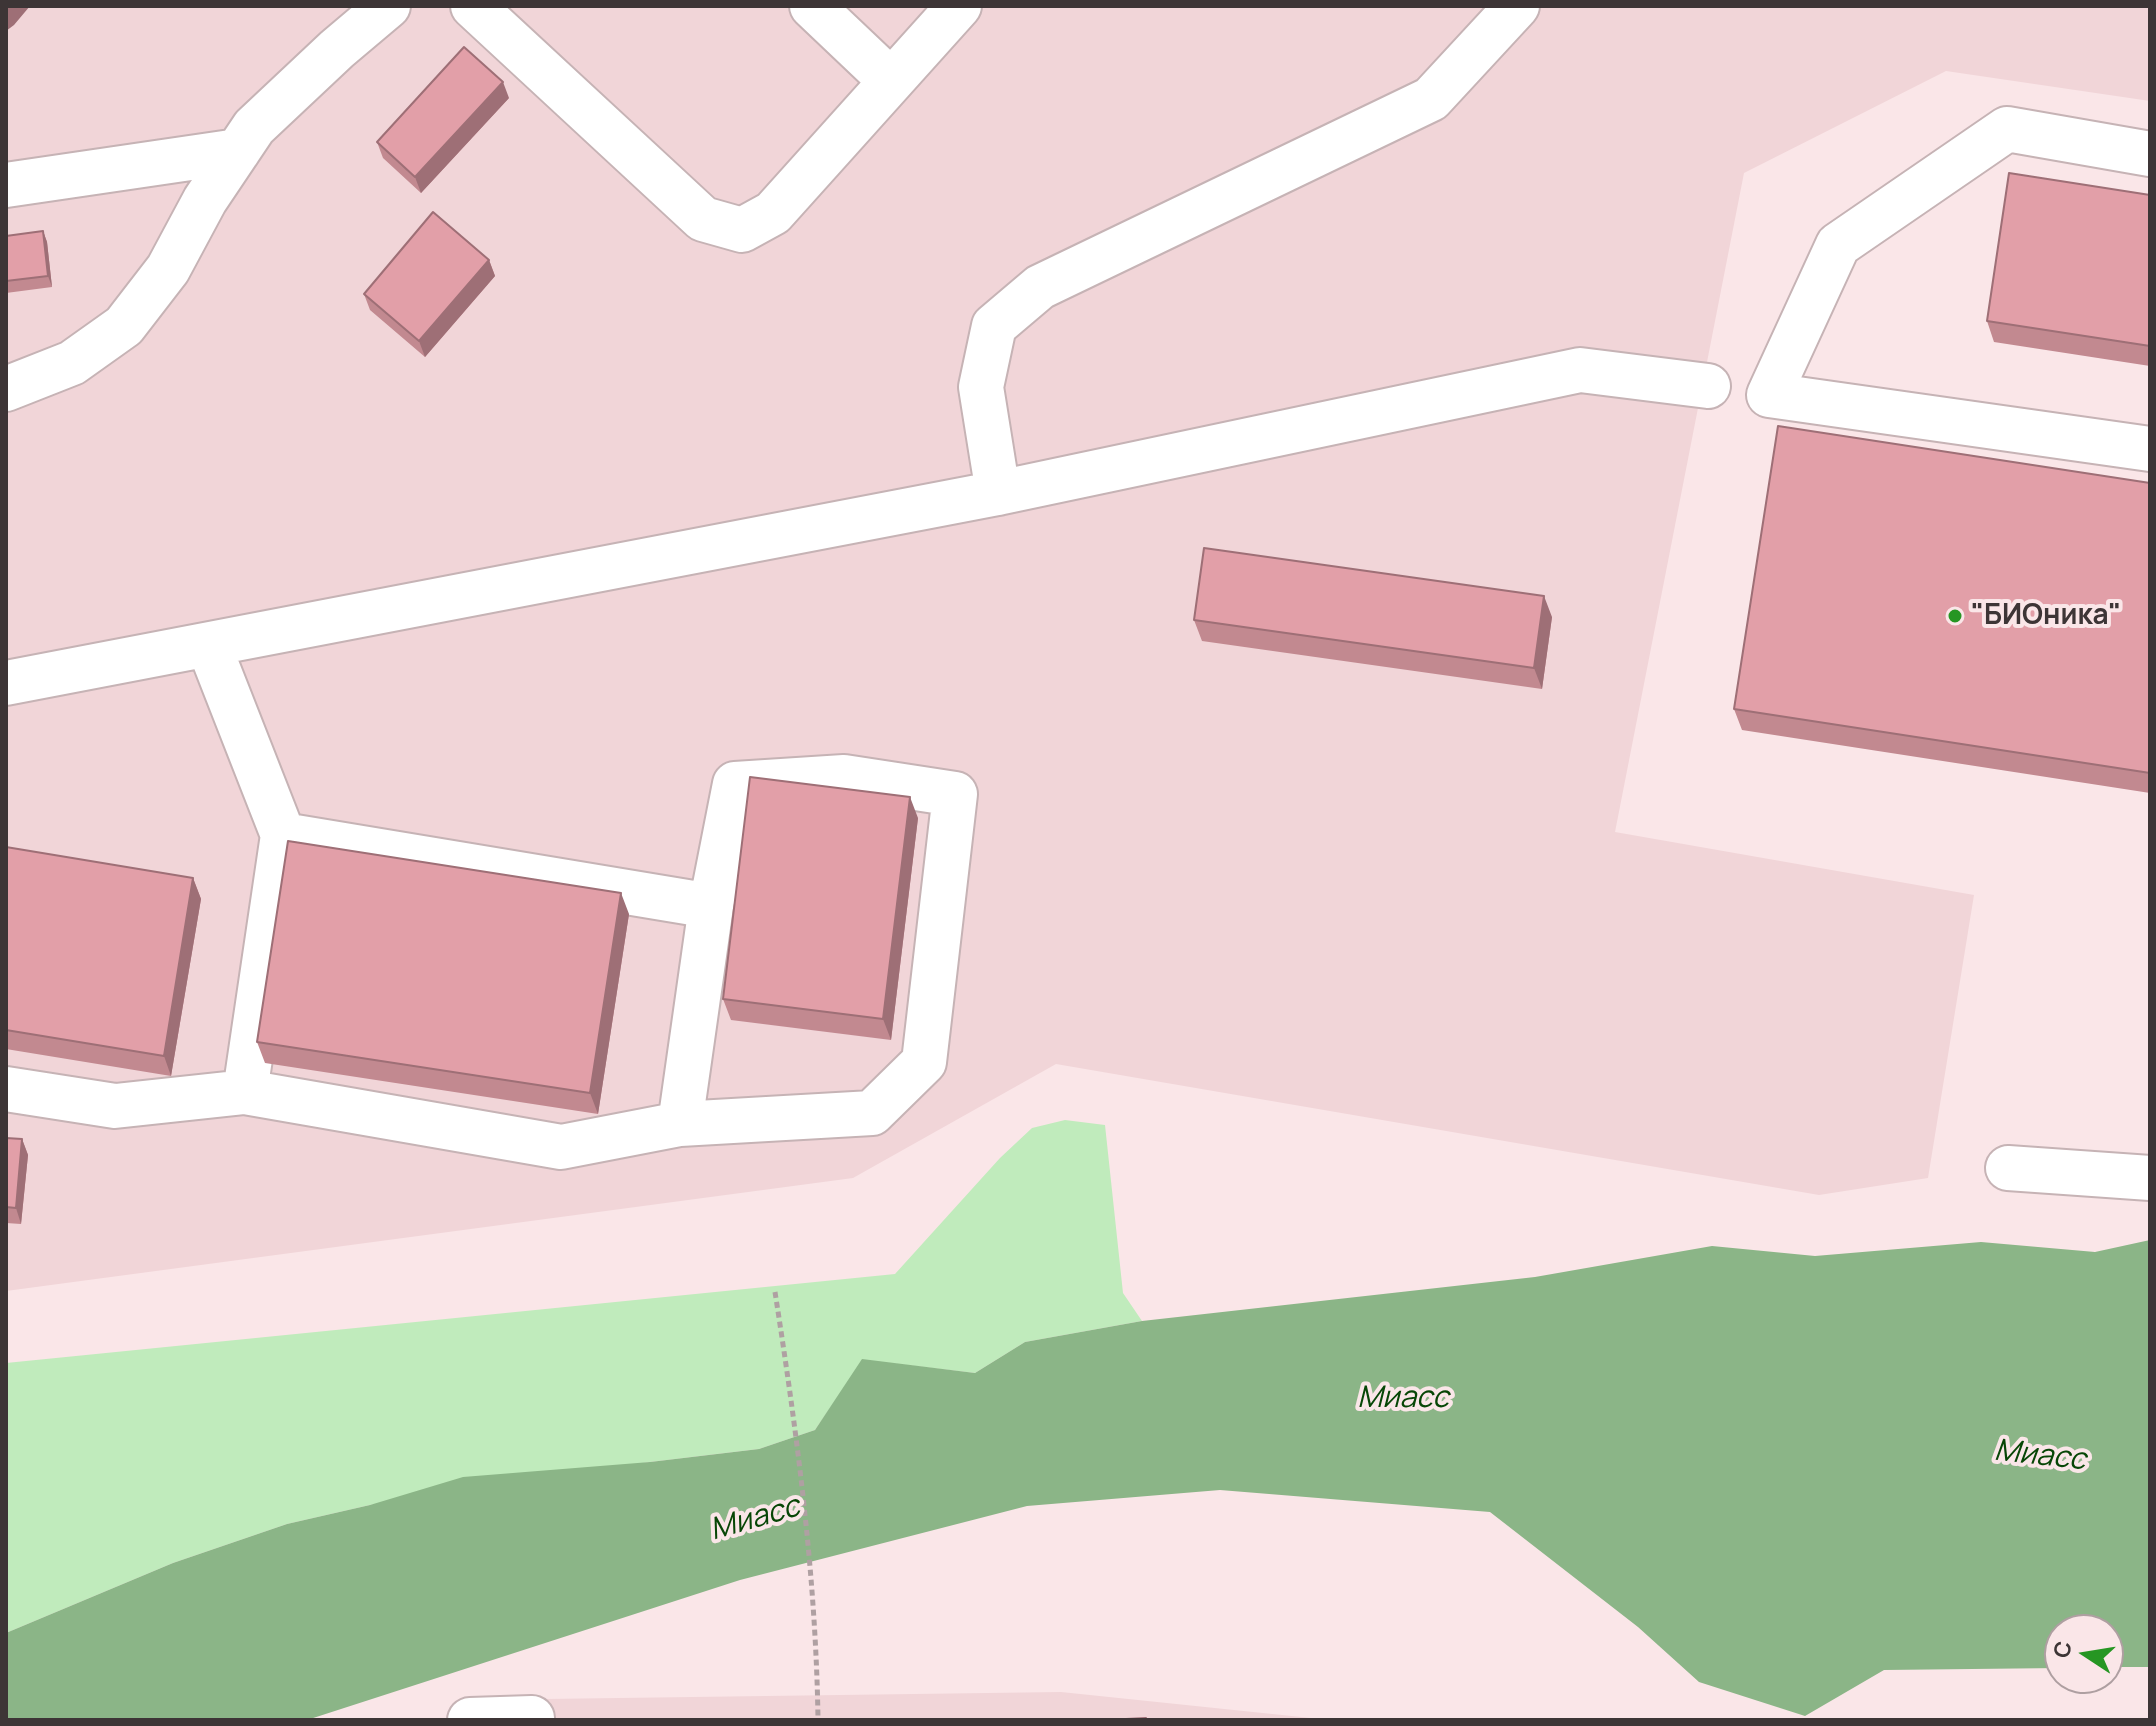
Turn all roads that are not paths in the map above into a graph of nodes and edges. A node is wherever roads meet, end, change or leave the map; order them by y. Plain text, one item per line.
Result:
1 (388, 6) edge
2 (473, 6) edge
3 (812, 6) edge
4 (959, 6) edge
5 (1517, 6) edge
6 (891, 81) junction
7 (238, 151) junction
8 (2150, 154) edge
9 (6, 185) edge
10 (1708, 386) dead end
11 (6, 389) edge
12 (2150, 449) edge
13 (998, 493) junction
14 (209, 646) junction
15 (6, 683) edge
16 (283, 835) junction
17 (711, 906) junction
18 (6, 1089) edge
19 (245, 1092) junction
20 (680, 1124) junction
21 (2008, 1168) dead end
22 (2150, 1178) edge
23 (532, 1718) edge
24 (470, 1720) edge

1 - 7 lane
2 - 6 lane
3 - 6 lane
4 - 6 lane
5 - 13 lane
7 - 9 lane
7 - 11 lane
8 - 12 lane
10 - 13 lane
13 - 14 lane
14 - 15 lane
14 - 16 lane
16 - 17 lane
16 - 19 lane
17 - 20 lane
17 - 20 lane
18 - 19 lane
19 - 20 lane
21 - 22 lane
23 - 24 lane

